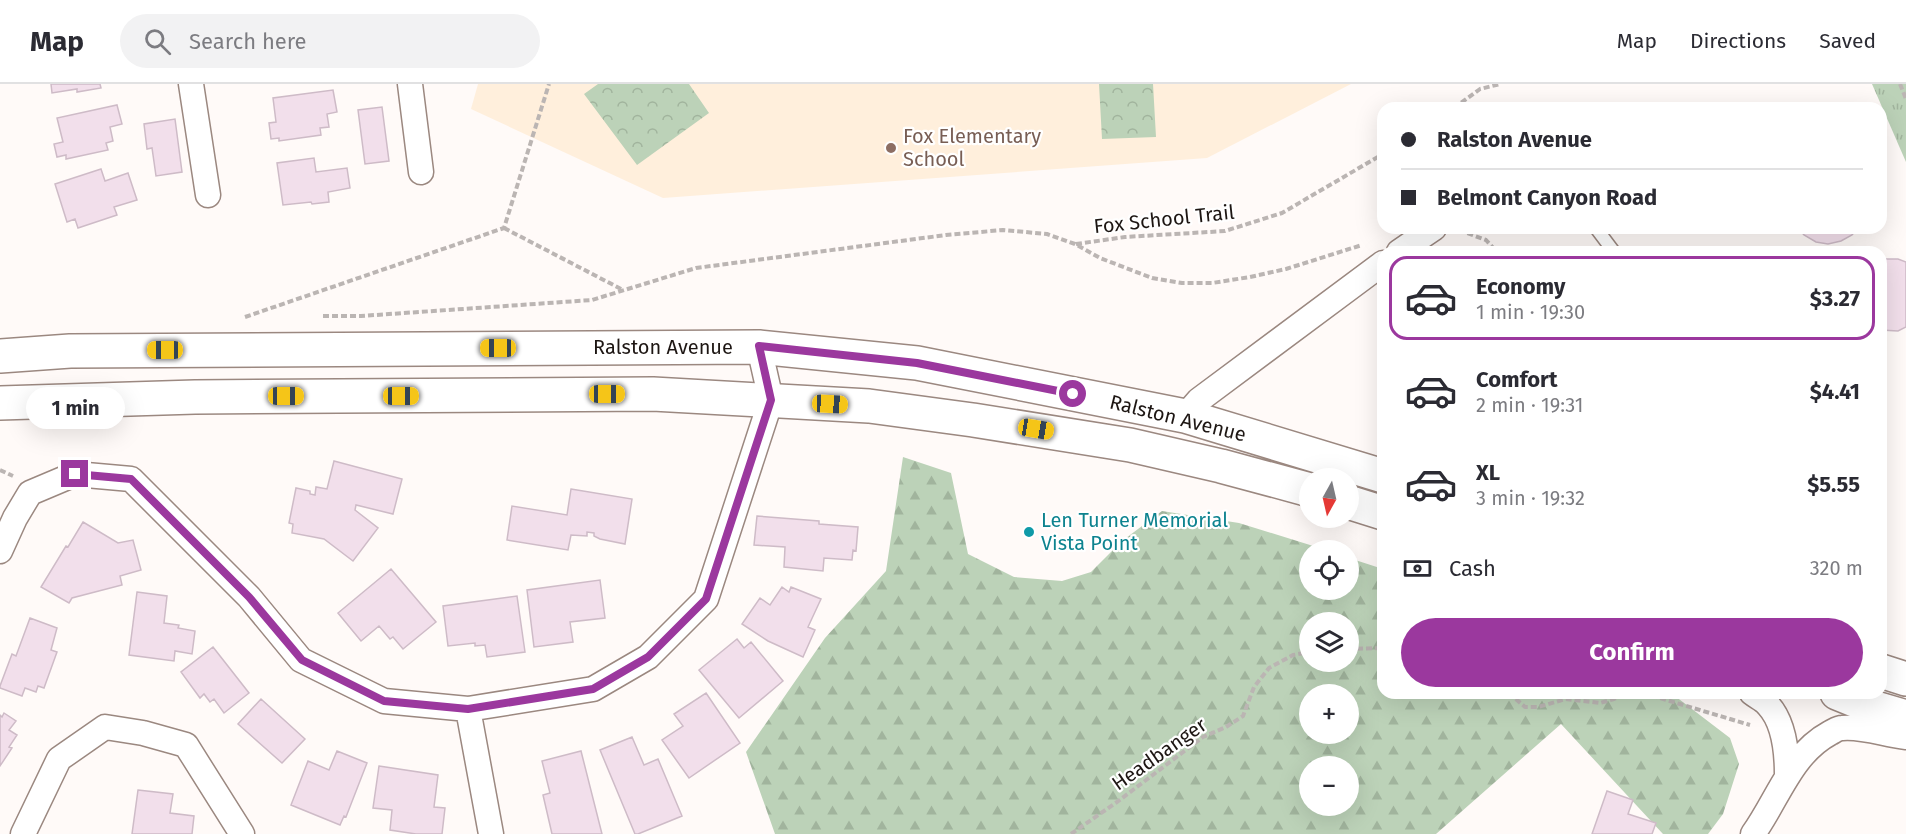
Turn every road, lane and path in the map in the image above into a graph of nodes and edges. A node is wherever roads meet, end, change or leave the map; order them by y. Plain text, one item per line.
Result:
1 (191, 84) edge
2 (410, 84) edge
3 (549, 84) edge
4 (1500, 84) edge
5 (1900, 84) edge
6 (1906, 99) edge
7 (1462, 102) edge
8 (1377, 158) edge
9 (421, 172) dead end
10 (207, 195) dead end
11 (504, 228) junction
12 (1425, 234) edge
13 (1470, 234) edge
14 (1368, 243) dead end
15 (1075, 244) junction
16 (1408, 246) edge
17 (1492, 246) edge
18 (1377, 267) edge
19 (624, 290) junction
20 (314, 316) dead end
21 (268, 317) dead end
22 (759, 346) junction
23 (0, 356) edge
24 (771, 400) junction
25 (0, 403) edge
26 (1185, 416) junction
27 (0, 470) edge
28 (1377, 474) edge
29 (16, 478) dead end
30 (1299, 487) edge
31 (1359, 505) edge
32 (1377, 511) edge
33 (0, 551) edge
34 (1377, 648) edge
35 (1359, 649) edge
36 (1299, 654) edge
37 (1887, 673) edge
38 (1906, 679) edge
39 (1516, 699) edge
40 (1566, 699) edge
41 (1566, 699) edge
42 (1614, 699) edge
43 (1663, 699) edge
44 (1760, 699) edge
45 (1854, 699) edge
46 (468, 709) junction
47 (1906, 717) edge
48 (1755, 726) dead end
49 (1906, 736) edge
50 (1787, 775) junction
51 (23, 834) edge
52 (242, 834) edge
53 (491, 834) edge
54 (1071, 834) edge
55 (1753, 834) edge

1 - 10 street
2 - 9 street
3 - 11 path
4 - 7 path
5 - 6 path
8 - 15 path, Fox School Trail
11 - 19 path
11 - 21 path
12 - 16 street
13 - 17 path
14 - 15 path
15 - 19 path
18 - 26 street
19 - 20 path
22 - 23 main road, Ralston Avenue
22 - 24 street
22 - 26 main road, Ralston Avenue
24 - 25 main road, Ralston Avenue
24 - 30 main road, Ralston Avenue
24 - 46 street
26 - 28 main road, Ralston Avenue
27 - 29 path
31 - 32 main road
33 - 46 street
34 - 35 path
36 - 54 path, Headbanger
37 - 38 main road
39 - 41 path
40 - 42 path
43 - 48 path
44 - 50 street
45 - 47 main road
46 - 53 street
49 - 50 street
50 - 55 street
51 - 52 street

